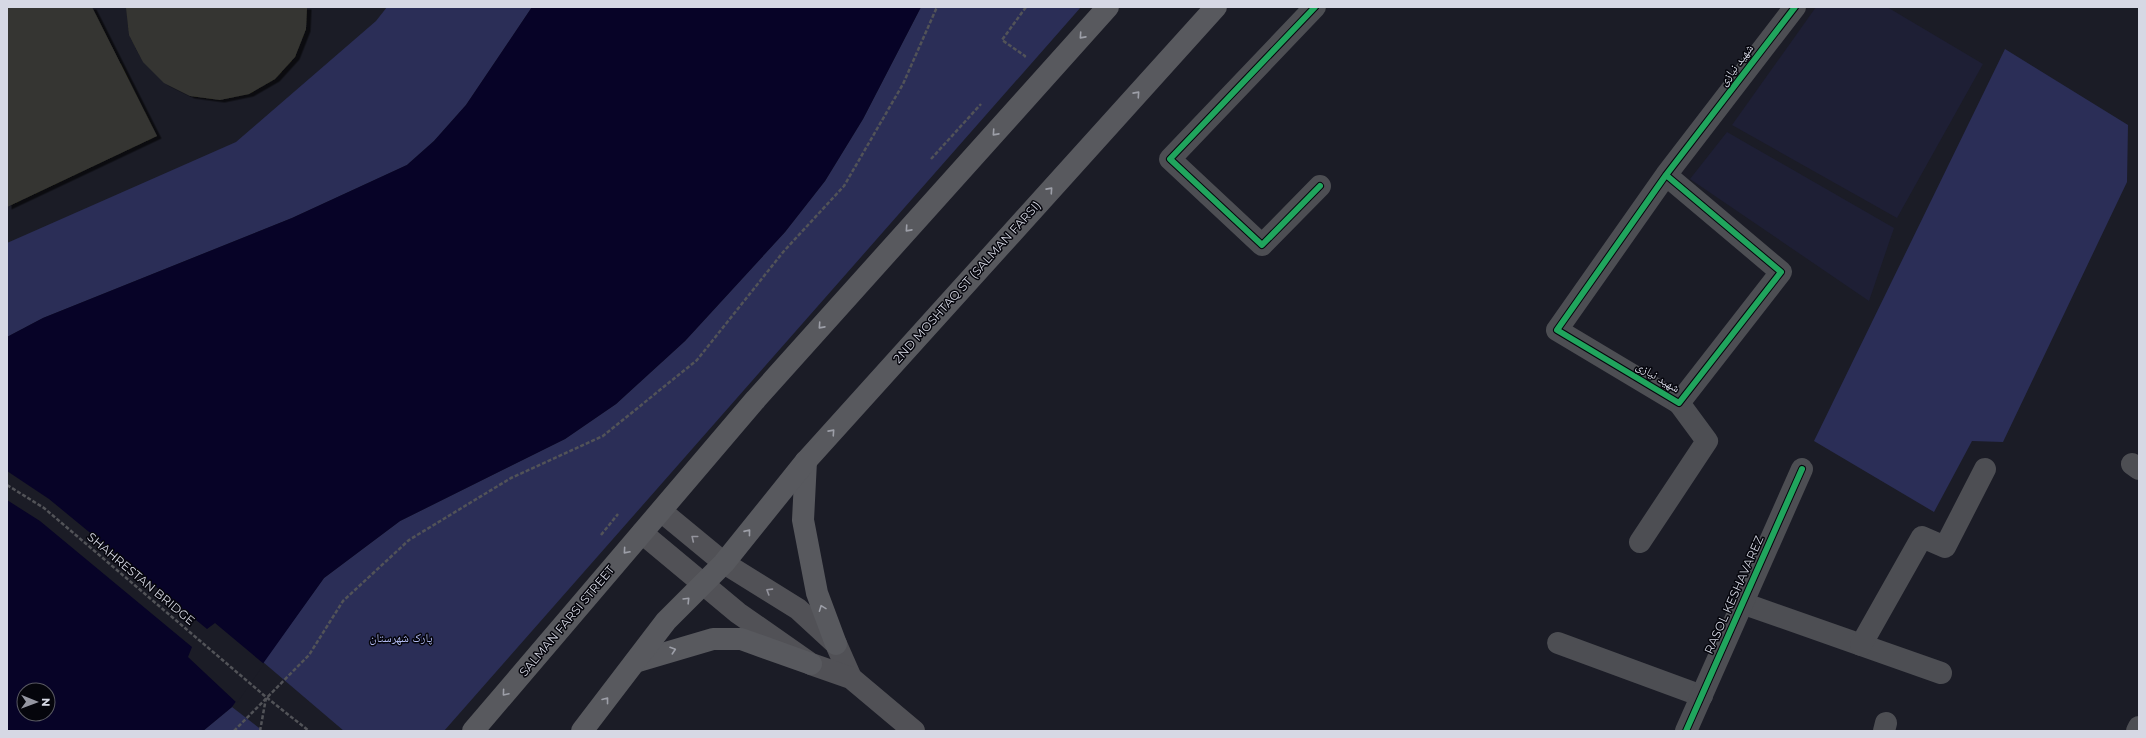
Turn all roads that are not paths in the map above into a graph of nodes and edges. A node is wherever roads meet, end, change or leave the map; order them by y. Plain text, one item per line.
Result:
1 (1108, 7) edge
2 (1216, 7) edge
3 (1315, 7) edge
4 (1795, 7) edge
5 (1666, 175) junction
6 (1320, 186) dead end
7 (1680, 403) junction
8 (806, 461) junction
9 (1802, 469) dead end
10 (1985, 469) dead end
11 (661, 512) junction
12 (642, 533) junction
13 (1640, 542) dead end
14 (724, 563) junction
15 (702, 584) junction
16 (1742, 603) junction
17 (1558, 643) dead end
18 (836, 644) junction
19 (1861, 645) junction
20 (635, 662) junction
21 (811, 664) junction
22 (1941, 673) dead end
23 (851, 678) junction
24 (1702, 696) junction
25 (2139, 727) edge
26 (473, 731) edge
27 (582, 731) edge
28 (914, 731) edge
29 (1686, 731) edge
30 (2137, 731) edge

1 -> 11 main road
8 -> 2 main road, 2ND MOSHTAQ ST (SALMAN FARSI)
3 - 6 street
4 - 5 street, شهید نیازی
5 - 7 street, شهید نیازی
5 - 7 street, شهید نیازی
7 - 13 street
14 -> 8 main road, 2ND MOSHTAQ ST (SALMAN FARSI)
18 -> 8 main road
9 - 16 street, RASOL KESHAVAREZ
10 - 19 street
11 - 12 main road, SALMAN FARSI STREET
14 -> 11 main road
12 - 15 main road
12 -> 26 main road, SALMAN FARSI STREET
14 - 15 main road
18 -> 14 main road
20 -> 15 main road
15 - 21 main road
16 - 19 street
16 - 24 street, RASOL KESHAVAREZ
17 - 24 street
18 - 23 main road
19 - 22 street
20 -> 21 main road
27 -> 20 main road
21 - 23 main road
23 - 28 main road
24 - 29 street, RASOL KESHAVAREZ
25 - 30 street

